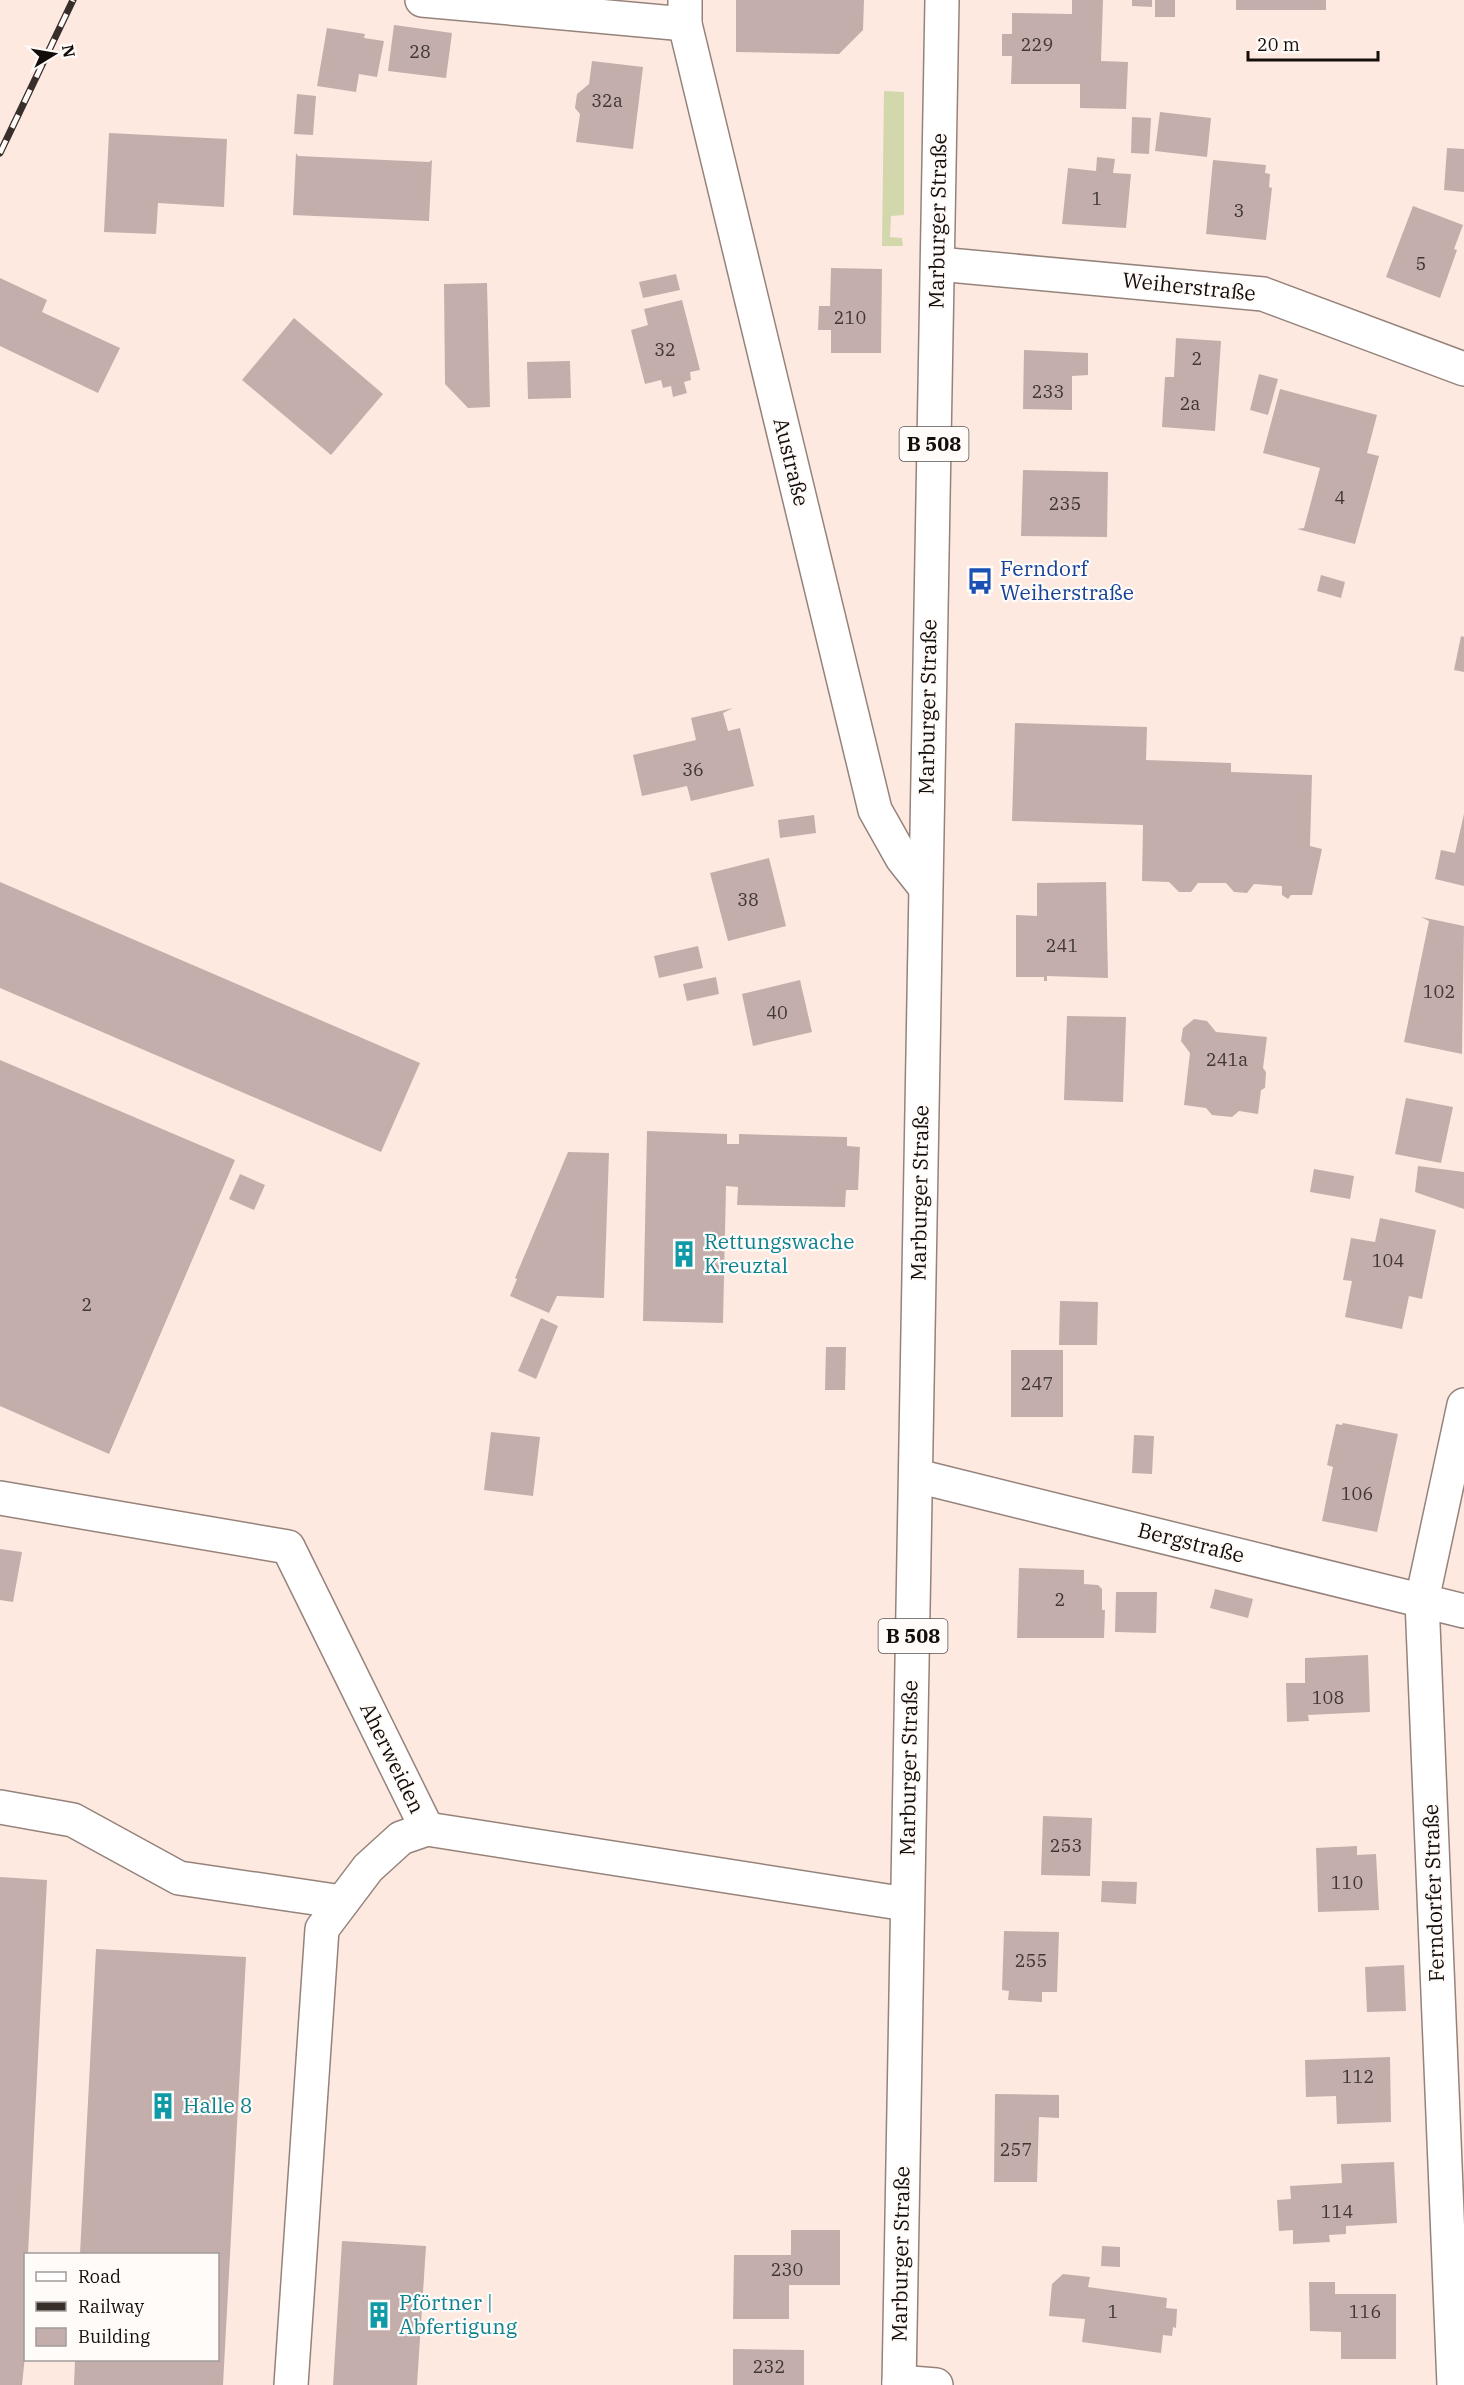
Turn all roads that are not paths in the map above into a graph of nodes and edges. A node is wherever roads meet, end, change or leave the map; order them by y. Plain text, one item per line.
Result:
1 (422, 0) edge
2 (942, 0) edge
3 (685, 12) edge
4 (938, 264) junction
5 (1464, 369) edge
6 (925, 887) junction
7 (1464, 1406) edge
8 (917, 1476) junction
9 (0, 1498) edge
10 (1422, 1600) junction
11 (1464, 1611) edge
12 (0, 1807) edge
13 (427, 1829) junction
14 (342, 1902) junction
15 (906, 1904) junction
16 (899, 2383) edge
17 (291, 2385) edge
18 (936, 2385) edge
19 (1454, 2385) edge

1 - 3 street, Austraße
2 - 4 street, Marburger Straße / B 508
3 - 6 street, Austraße
4 - 5 street, Weiherstraße
4 - 6 street, Marburger Straße / B 508
6 - 8 street, Marburger Straße / B 508
7 - 10 street, Ferndorfer Straße
8 - 10 street, Bergstraße
8 - 15 street, Marburger Straße / B 508
9 - 13 street, Aherweiden
10 - 11 street, Bergstraße
10 - 19 street, Ferndorfer Straße
12 - 14 street
13 - 14 street
13 - 15 street, Aherweiden
14 - 17 street
15 - 16 street, Marburger Straße / B 508
16 - 18 street

